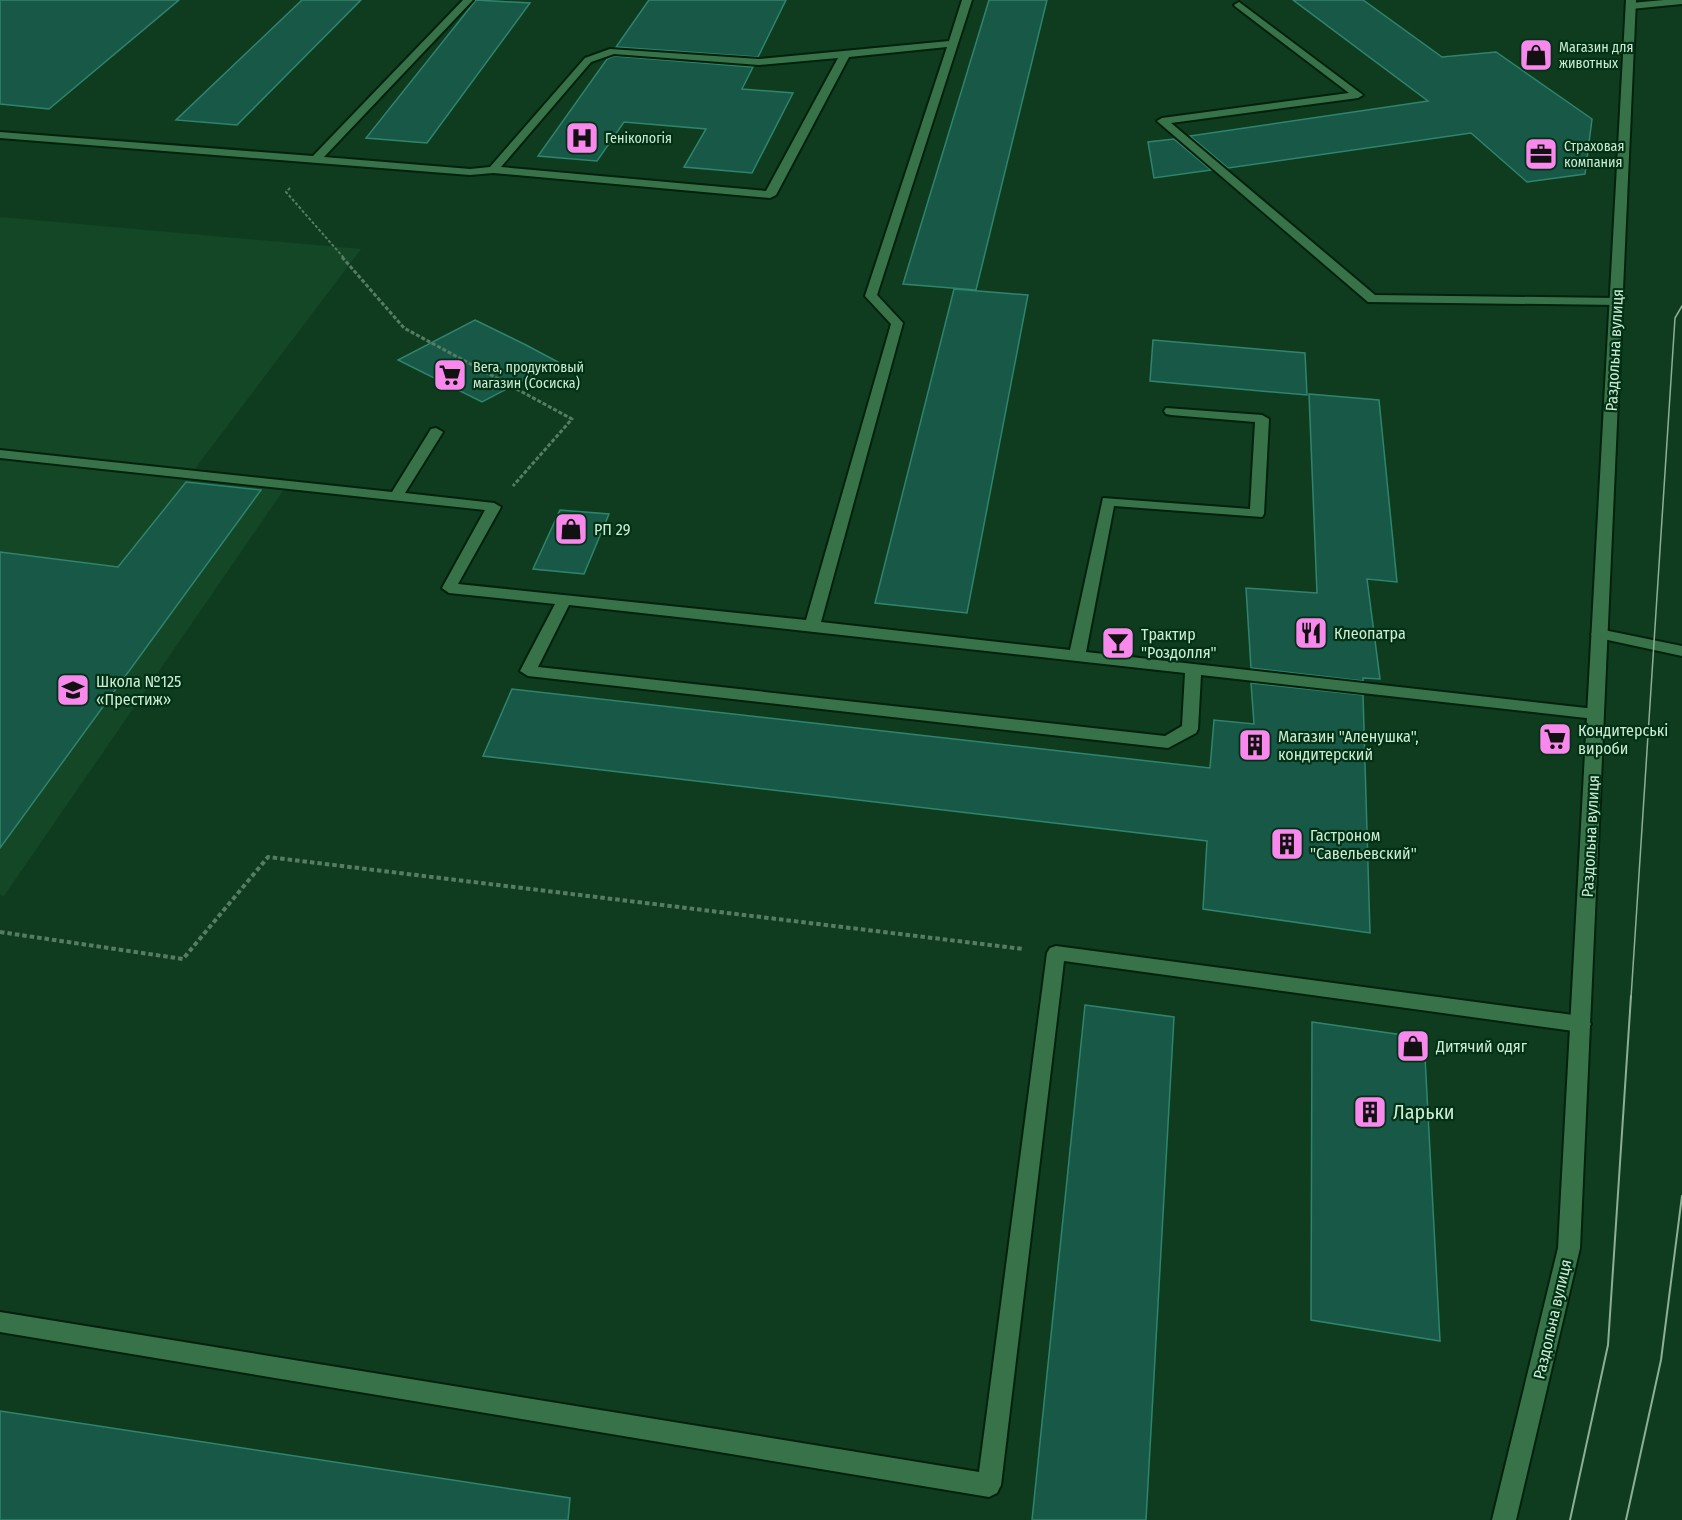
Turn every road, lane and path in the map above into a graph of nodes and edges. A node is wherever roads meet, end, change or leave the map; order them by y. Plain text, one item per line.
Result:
1 (468, 0) edge
2 (967, 0) edge
3 (1682, 1) edge
4 (1631, 3) edge
5 (1239, 5) dead end
6 (952, 44) junction
7 (845, 54) junction
8 (0, 135) edge
9 (315, 161) junction
10 (493, 170) junction
11 (1616, 302) junction
12 (1171, 411) dead end
13 (436, 432) dead end
14 (0, 454) edge
15 (396, 496) junction
16 (494, 507) junction
17 (564, 600) junction
18 (812, 626) junction
19 (1599, 634) junction
20 (1682, 651) edge
21 (1077, 656) junction
22 (1193, 669) junction
23 (1595, 714) junction
24 (0, 932) edge
25 (1056, 953) junction
26 (1581, 1023) junction
27 (0, 1322) edge
28 (1504, 1520) edge

1 - 9 street
2 - 6 street
3 - 4 street
4 - 11 street, Раздольна вулиця
5 - 11 street
6 - 7 street
6 - 18 street
7 - 10 street
7 - 10 street
8 - 9 street
9 - 10 street
9 - 16 path
11 - 19 street, Раздольна вулиця
12 - 21 street
13 - 15 street
14 - 15 street
15 - 16 street
16 - 17 street
17 - 18 street
17 - 22 street
18 - 21 street
19 - 20 street
19 - 23 street, Раздольна вулиця
21 - 22 street
22 - 23 street
23 - 26 street, Раздольна вулиця
24 - 25 path
25 - 26 street
25 - 27 street
26 - 28 street, Раздольна вулиця

